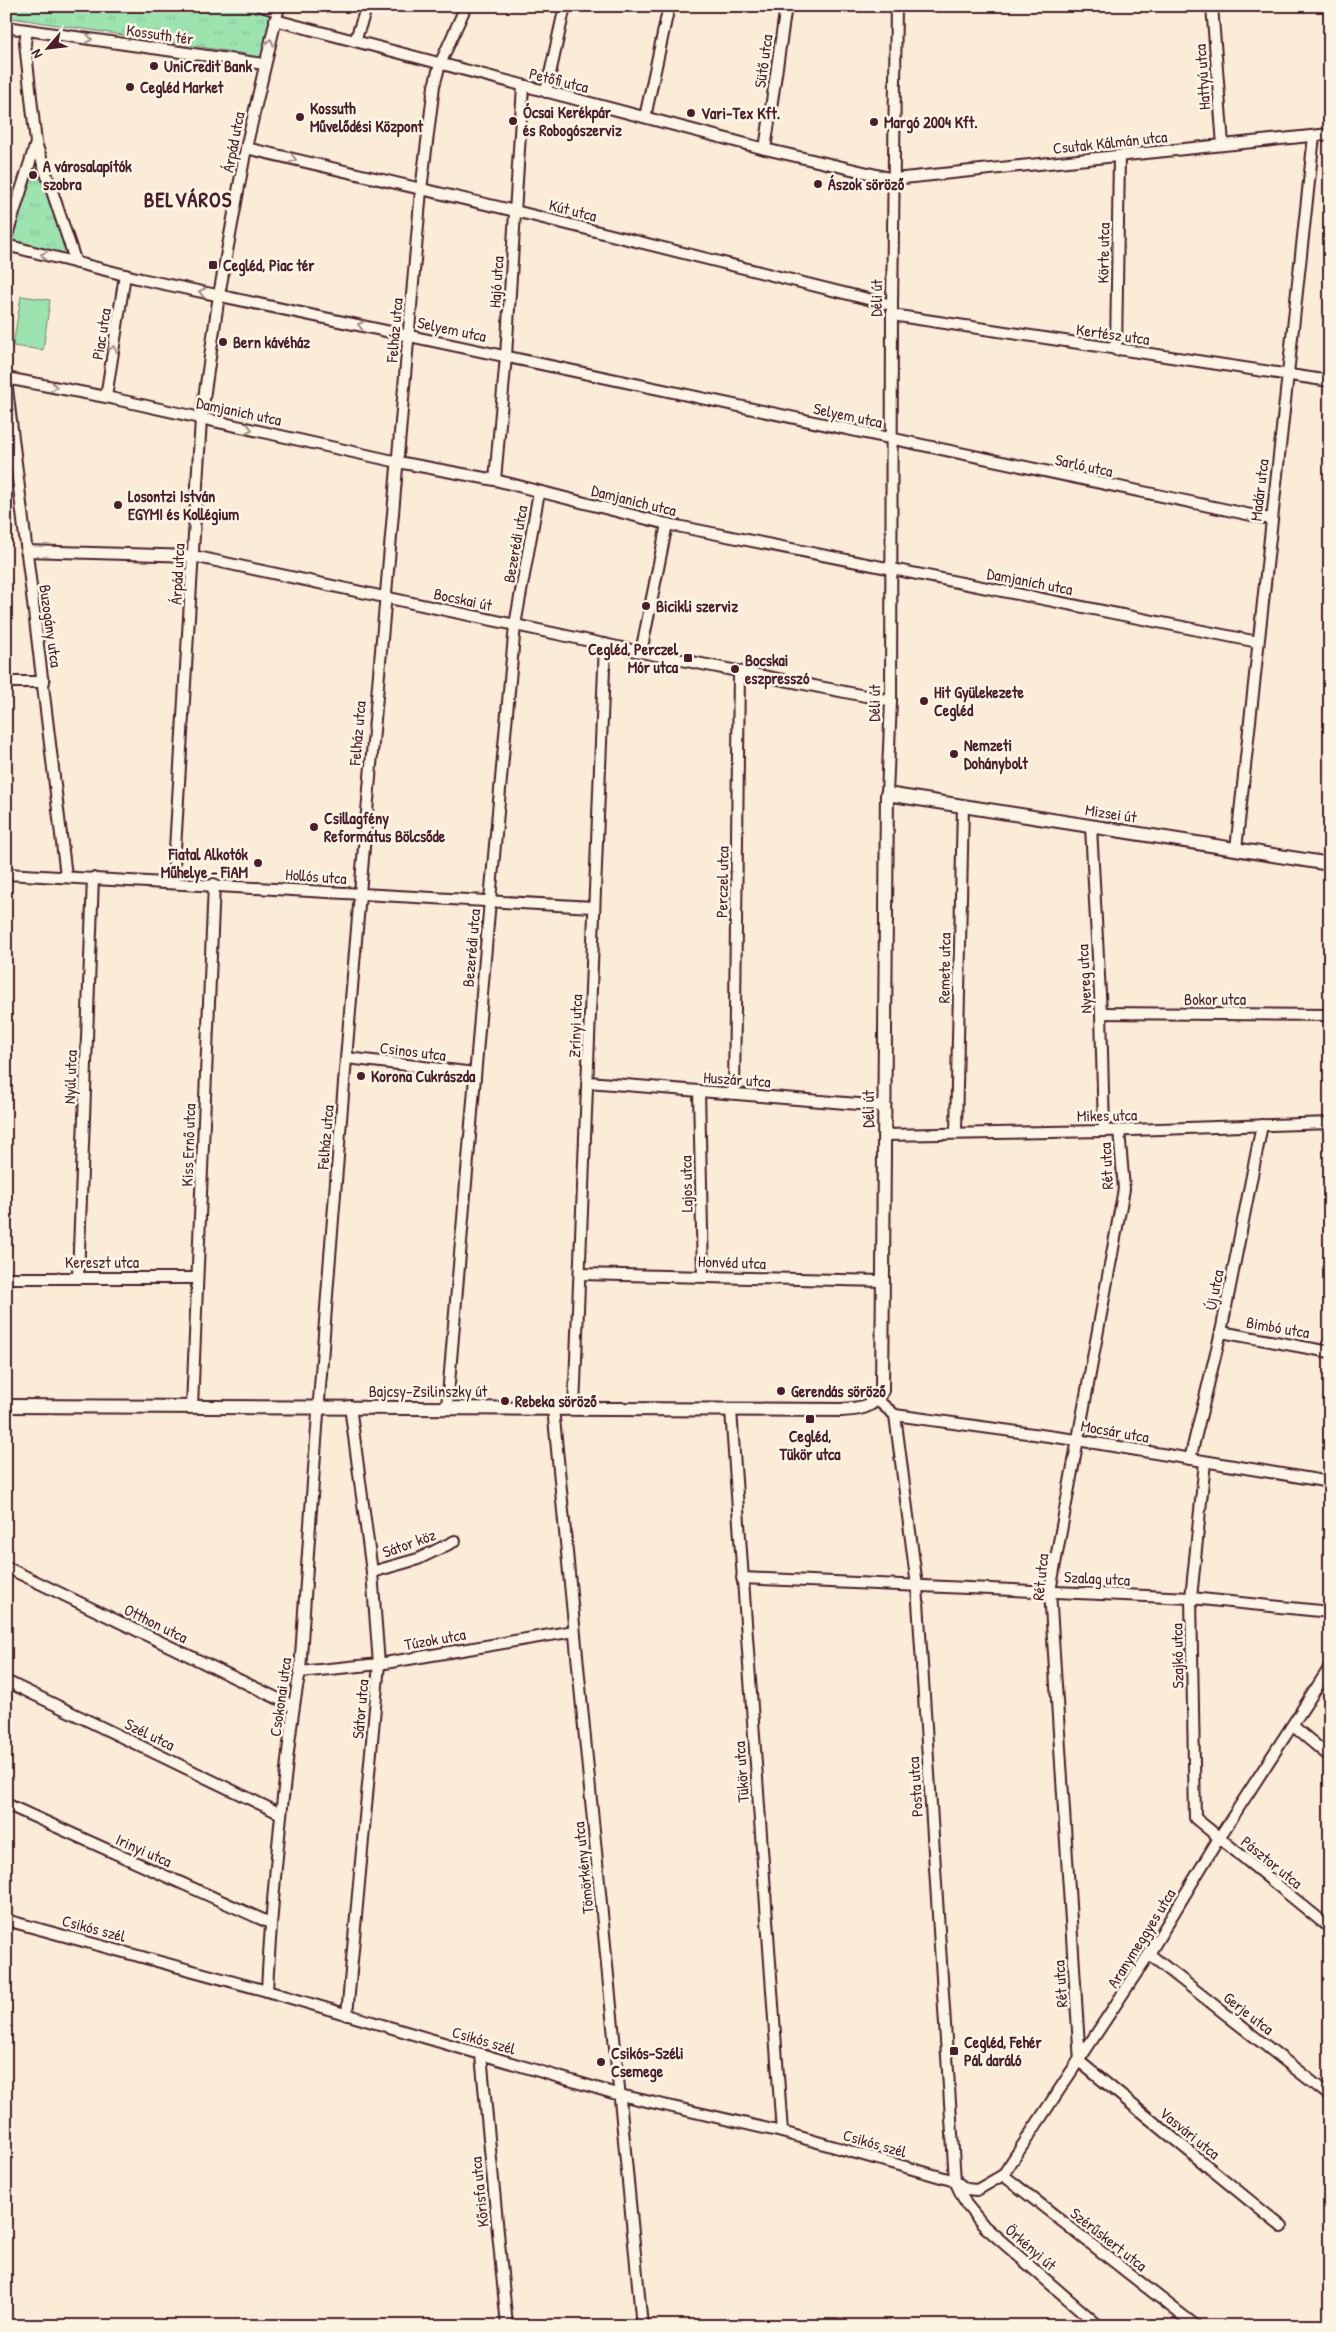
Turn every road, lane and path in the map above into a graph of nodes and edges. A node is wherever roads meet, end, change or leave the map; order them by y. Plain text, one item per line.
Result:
1 (260, 6) edge
2 (367, 6) edge
3 (466, 6) edge
4 (565, 6) edge
5 (669, 6) edge
6 (786, 6) edge
7 (896, 6) edge
8 (1212, 6) edge
9 (277, 12) edge
10 (6, 27) edge
11 (27, 30) junction
12 (354, 41) junction
13 (264, 64) junction
14 (440, 64) junction
15 (523, 86) junction
16 (546, 92) junction
17 (645, 117) junction
18 (1330, 134) edge
19 (1314, 136) junction
20 (36, 143) junction
21 (1223, 145) junction
22 (246, 148) junction
23 (765, 149) junction
24 (1120, 157) junction
25 (894, 179) junction
26 (421, 190) junction
27 (515, 211) junction
28 (6, 238) edge
29 (6, 246) edge
30 (76, 263) junction
31 (125, 275) junction
32 (219, 295) junction
33 (892, 310) junction
34 (409, 335) junction
35 (1116, 350) junction
36 (506, 356) junction
37 (1289, 374) junction
38 (6, 379) edge
39 (1330, 382) edge
40 (106, 397) junction
41 (201, 419) junction
42 (892, 440) junction
43 (11, 447) edge
44 (398, 462) junction
45 (495, 480) junction
46 (539, 492) junction
47 (1270, 519) junction
48 (667, 524) junction
49 (26, 551) junction
50 (193, 556) junction
51 (890, 568) junction
52 (384, 598) junction
53 (515, 625) junction
54 (1258, 642) junction
55 (605, 644) junction
56 (641, 652) junction
57 (739, 672) junction
58 (6, 682) edge
59 (44, 682) junction
60 (891, 701) junction
61 (888, 794) junction
62 (963, 805) junction
63 (1091, 826) junction
64 (1236, 849) junction
65 (1330, 864) edge
66 (6, 874) edge
67 (66, 876) junction
68 (93, 878) junction
69 (173, 882) junction
70 (214, 884) junction
71 (359, 894) junction
72 (490, 900) junction
73 (593, 907) junction
74 (1101, 1013) junction
75 (1330, 1015) edge
76 (347, 1058) junction
77 (475, 1073) junction
78 (588, 1082) junction
79 (699, 1091) junction
80 (734, 1093) junction
81 (884, 1106) junction
82 (1330, 1123) edge
83 (1262, 1126) junction
84 (1119, 1130) junction
85 (1104, 1131) junction
86 (956, 1132) junction
87 (884, 1135) junction
88 (581, 1274) junction
89 (703, 1276) junction
90 (78, 1277) junction
91 (6, 1278) edge
92 (198, 1278) junction
93 (883, 1281) junction
94 (1221, 1332) junction
95 (1330, 1352) edge
96 (877, 1400) junction
97 (6, 1406) edge
98 (350, 1406) junction
99 (192, 1407) junction
100 (317, 1407) junction
101 (448, 1407) junction
102 (553, 1408) junction
103 (574, 1408) junction
104 (731, 1410) junction
105 (895, 1415) junction
106 (1078, 1440) junction
107 (1190, 1459) junction
108 (1205, 1462) junction
109 (1330, 1482) edge
110 (455, 1541) dead end
111 (6, 1567) edge
112 (372, 1572) junction
113 (742, 1578) junction
114 (917, 1586) junction
115 (1050, 1591) junction
116 (1191, 1598) junction
117 (1330, 1612) edge
118 (574, 1631) junction
119 (379, 1664) junction
120 (1330, 1667) edge
121 (300, 1672) junction
122 (6, 1681) edge
123 (293, 1706) junction
124 (1293, 1726) junction
125 (1330, 1757) edge
126 (6, 1804) edge
127 (281, 1814) junction
128 (1219, 1838) junction
129 (6, 1920) edge
130 (270, 1923) junction
131 (1330, 1928) edge
132 (1149, 1954) junction
133 (267, 1991) junction
134 (347, 2015) junction
135 (481, 2054) junction
136 (1080, 2062) junction
137 (620, 2095) junction
138 (1330, 2096) edge
139 (782, 2132) junction
140 (1003, 2175) junction
141 (955, 2181) junction
142 (1282, 2227) dead end
143 (507, 2326) edge
144 (642, 2326) edge
145 (1099, 2326) edge
146 (1196, 2326) edge

1 - 9 street
2 - 12 street
3 - 14 street, Felház utca
4 - 16 street
5 - 17 street
6 - 23 street, Sütő utca
7 - 25 street, Déli út
8 - 21 street, Hattyú utca
9 - 12 street, Petőfi utca
13 -> 9 street
10 - 11 street, Kossuth tér
11 -> 13 street, Kossuth tér
11 - 20 street
12 - 14 street, Petőfi utca
13 - 22 street, Árpád utca
14 - 15 street, Petőfi utca
14 - 26 street, Felház utca
15 - 16 street, Petőfi utca
15 - 27 street, Hajó utca
16 - 17 street, Petőfi utca
17 - 23 street, Petőfi utca
18 - 19 street, Csutak Kálmán utca
19 - 21 street, Csutak Kálmán utca
19 - 37 street, Madár utca
20 - 28 street
20 - 30 street
21 - 24 street, Csutak Kálmán utca
22 -> 26 street, Kút utca
22 - 32 street, Árpád utca
23 - 25 street, Petőfi utca
24 - 25 street, Csutak Kálmán utca
24 - 35 street, Körte utca
25 - 33 street, Déli út
26 - 27 street, Kút utca
26 - 34 street, Felház utca
27 - 33 street, Kút utca
27 - 36 street, Hajó utca
30 -> 29 street, Selyem utca
30 - 31 street, Selyem utca
32 -> 31 street, Selyem utca
40 -> 31 street, Piac utca
34 -> 32 street, Selyem utca
32 - 41 street, Árpád utca
33 - 35 street, Kertész utca
33 - 42 street, Déli út
34 - 36 street, Selyem utca
34 - 44 street, Felház utca
35 - 37 street, Kertész utca
36 - 42 street, Selyem utca
36 - 45 street, Hajó utca
37 - 39 street, Kertész utca
37 - 47 street, Madár utca
38 -> 40 street, Damjanich utca
38 - 43 street, Buzogány utca
40 - 41 street, Damjanich utca
41 -> 44 street, Damjanich utca
41 - 50 street, Árpád utca
42 - 47 street, Sarló utca
42 - 51 street, Déli út
43 - 49 street, Buzogány utca
44 - 45 street, Damjanich utca
44 - 52 street, Felház utca
45 - 46 street, Damjanich utca
46 - 48 street, Damjanich utca
46 - 53 street, Bezerédi utca
47 - 54 street, Madár utca
48 - 51 street, Damjanich utca
48 - 56 street
49 - 50 street, Bocskai út
49 - 59 street, Buzogány utca
50 - 52 street, Bocskai út
50 - 69 street, Árpád utca
51 - 54 street, Damjanich utca
51 - 60 street, Déli út
52 - 53 street, Bocskai út
52 - 71 street, Felház utca
53 - 55 street, Bocskai út
53 - 72 street, Bezerédi utca
54 - 64 street, Madár utca
55 - 56 street, Bocskai út
55 - 73 street, Zrínyi utca
56 - 57 street, Bocskai út
57 - 60 street, Bocskai út
57 - 80 street, Perczel utca
58 - 59 street
59 - 67 street, Buzogány utca
60 - 61 street, Déli út
61 - 62 main road, Mizsei út
61 - 81 main road, Déli út
62 - 63 main road, Mizsei út
62 - 86 street, Remete utca
63 - 64 main road, Mizsei út
63 - 74 street, Nyereg utca
64 - 65 main road, Mizsei út
66 - 67 street, Hollós utca
67 - 68 street, Hollós utca
68 - 69 street, Hollós utca
68 - 90 street, Nyúl utca
69 - 70 street, Hollós utca
70 - 71 street, Hollós utca
70 - 92 street, Kiss Ernő utca
71 - 72 street, Hollós utca
71 - 76 street, Felház utca
72 - 73 street, Hollós utca
72 - 77 street, Bezerédi utca
73 - 78 street, Zrínyi utca
74 - 75 street, Bokor utca
74 - 85 street, Nyereg utca
76 - 77 street, Csinos utca
76 - 100 street, Felház utca
77 - 101 street, Bezerédi utca
78 - 79 street, Huszár utca
78 - 88 street, Zrínyi utca
79 - 80 street, Huszár utca
79 - 89 street, Lajos utca
80 - 81 street, Huszár utca
81 - 87 main road, Déli út
82 - 83 street, Mikes utca
83 - 84 street, Mikes utca
83 - 94 street, Új utca
84 - 85 street, Mikes utca
84 - 106 street, Rét utca
85 - 86 street, Mikes utca
86 - 87 street, Mikes utca
87 - 93 main road, Déli út
88 - 89 street, Honvéd utca
88 - 103 street, Zrínyi utca
89 - 93 street, Honvéd utca
90 - 91 street, Kereszt utca
90 - 92 street, Kereszt utca
92 - 99 street, Kiss Ernő utca
93 - 96 main road, Déli út
94 - 95 street, Bimbó utca
94 - 107 street, Új utca
96 - 104 main road, Bajcsy-Zsilinszky út
96 - 105 street
97 - 99 main road, Bajcsy-Zsilinszky út
98 - 100 main road, Bajcsy-Zsilinszky út
98 - 101 main road, Bajcsy-Zsilinszky út
98 - 112 street, Sátor utca
99 - 100 main road, Bajcsy-Zsilinszky út
100 - 121 street, Csokonai utca
101 - 102 main road, Bajcsy-Zsilinszky út
102 - 103 main road, Bajcsy-Zsilinszky út
102 - 118 street, Tömörkény utca
103 - 104 main road, Bajcsy-Zsilinszky út
104 - 113 street, Tükör utca
105 - 106 street, Mocsár utca
105 - 114 street, Posta utca
106 - 107 street, Mocsár utca
106 - 115 street, Rét utca
107 - 108 street, Mocsár utca
108 - 109 street, Mocsár utca
108 - 116 street, Szajkó utca
110 - 112 street, Sátor köz
111 - 123 street, Otthon utca
112 - 119 street, Sátor utca
113 - 114 street, Szalag utca
113 - 139 street, Tükör utca
114 - 115 street, Szalag utca
114 - 141 street, Posta utca
115 - 116 street, Szalag utca
115 - 136 street, Rét utca
116 - 117 street, Szalag utca
116 - 128 street, Szajkó utca
118 - 119 street, Túzok utca
118 - 137 street, Tömörkény utca
119 - 121 street, Túzok utca
119 - 134 street, Sátor utca
120 - 124 street, Aranymeggyes utca
121 - 123 street, Csokonai utca
122 - 127 street, Szél utca
123 - 127 street, Csokonai utca
124 - 125 street
124 - 128 street, Aranymeggyes utca
126 - 130 street, Irinyi utca
127 - 130 street, Csokonai utca
128 - 131 street, Pásztor utca
128 - 132 street, Aranymeggyes utca
129 - 133 street, Csikós szél
130 - 133 street, Csokonai utca
132 - 136 street, Aranymeggyes utca
132 - 138 street, Gerje utca
133 - 134 street, Csikós szél
134 - 135 street, Csikós szél
135 - 137 street, Csikós szél
135 - 143 street, Kőrisfa utca
136 - 140 street, Aranymeggyes utca
136 - 142 street, Vasvári utca
137 - 139 street, Csikós szél
137 - 144 street, Tömörkény utca
139 - 141 street, Csikós szél
140 - 141 street, Aranymeggyes utca
140 - 146 street, Szérűskert utca
141 - 145 street, Örkényi út

